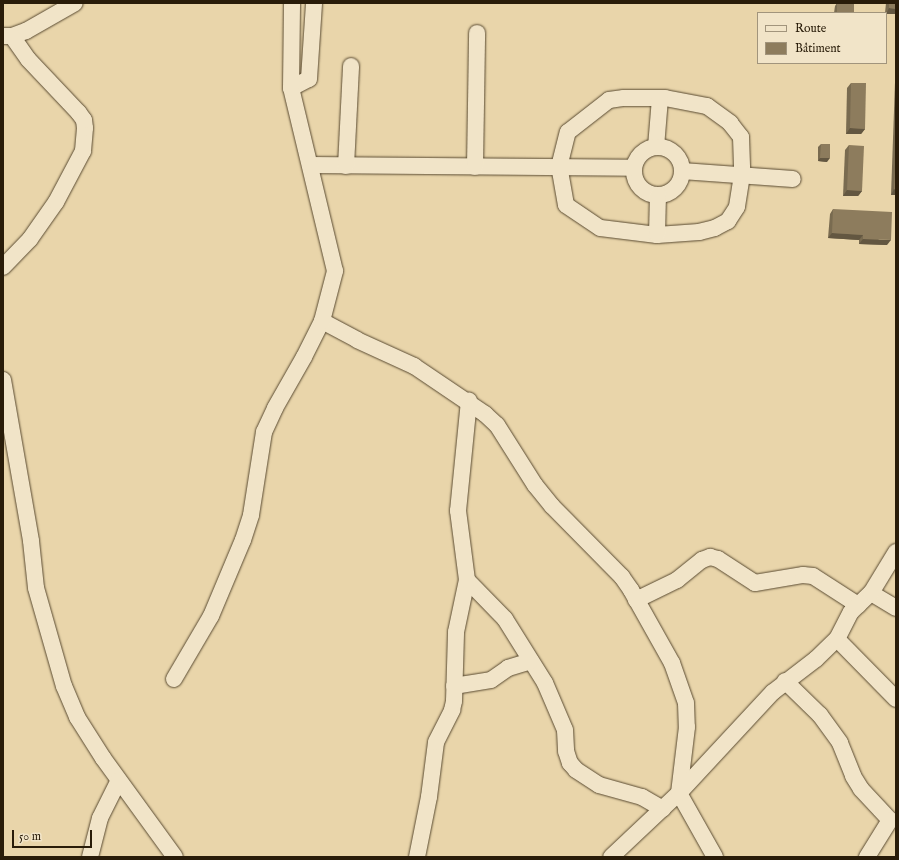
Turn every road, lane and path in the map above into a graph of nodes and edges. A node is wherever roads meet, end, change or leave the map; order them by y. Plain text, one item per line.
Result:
1 (75, 3) edge
2 (292, 3) edge
3 (314, 3) edge
4 (477, 33) dead end
5 (7, 36) edge
6 (351, 66) dead end
7 (291, 88) junction
8 (660, 98) junction
9 (656, 147) junction
10 (310, 166) junction
11 (346, 166) junction
12 (475, 167) junction
13 (559, 167) junction
14 (634, 168) junction
15 (682, 171) junction
16 (742, 175) junction
17 (793, 179) dead end
18 (658, 195) junction
19 (657, 235) junction
20 (3, 267) edge
21 (322, 321) junction
22 (3, 380) edge
23 (469, 402) junction
24 (896, 552) edge
25 (466, 580) junction
26 (870, 593) junction
27 (636, 600) junction
28 (858, 606) junction
29 (896, 608) edge
30 (837, 639) junction
31 (531, 660) junction
32 (174, 679) dead end
33 (785, 681) junction
34 (454, 686) junction
35 (896, 699) edge
36 (118, 780) junction
37 (679, 793) junction
38 (663, 808) junction
39 (893, 823) edge
40 (90, 857) edge
41 (175, 857) edge
42 (417, 857) edge
43 (611, 857) edge
44 (715, 857) edge
45 (867, 857) edge

1 - 5 street
2 - 7 street
3 - 7 street
4 - 12 street
5 - 20 street
6 - 11 street
7 - 10 street
8 - 9 street
8 - 13 street
8 - 16 street
9 - 14 street
9 - 15 street
10 - 11 street
10 - 21 street
11 - 12 street
12 - 13 street
13 - 14 street
13 - 19 street
14 - 18 street
15 - 16 street
15 - 18 street
16 - 17 street
16 - 19 street
18 - 19 street
21 - 23 street
21 - 32 street
22 - 36 street
23 - 25 street
23 - 27 street
24 - 26 street
25 - 31 street
25 - 34 street
26 - 28 street
26 - 29 street
27 - 28 street
27 - 37 street
28 - 30 street
30 - 33 street
30 - 35 street
31 - 34 street
31 - 38 street
33 - 37 street
33 - 39 street
34 - 42 street
36 - 40 street
36 - 41 street
37 - 38 street
37 - 44 street
38 - 43 street
39 - 45 street

